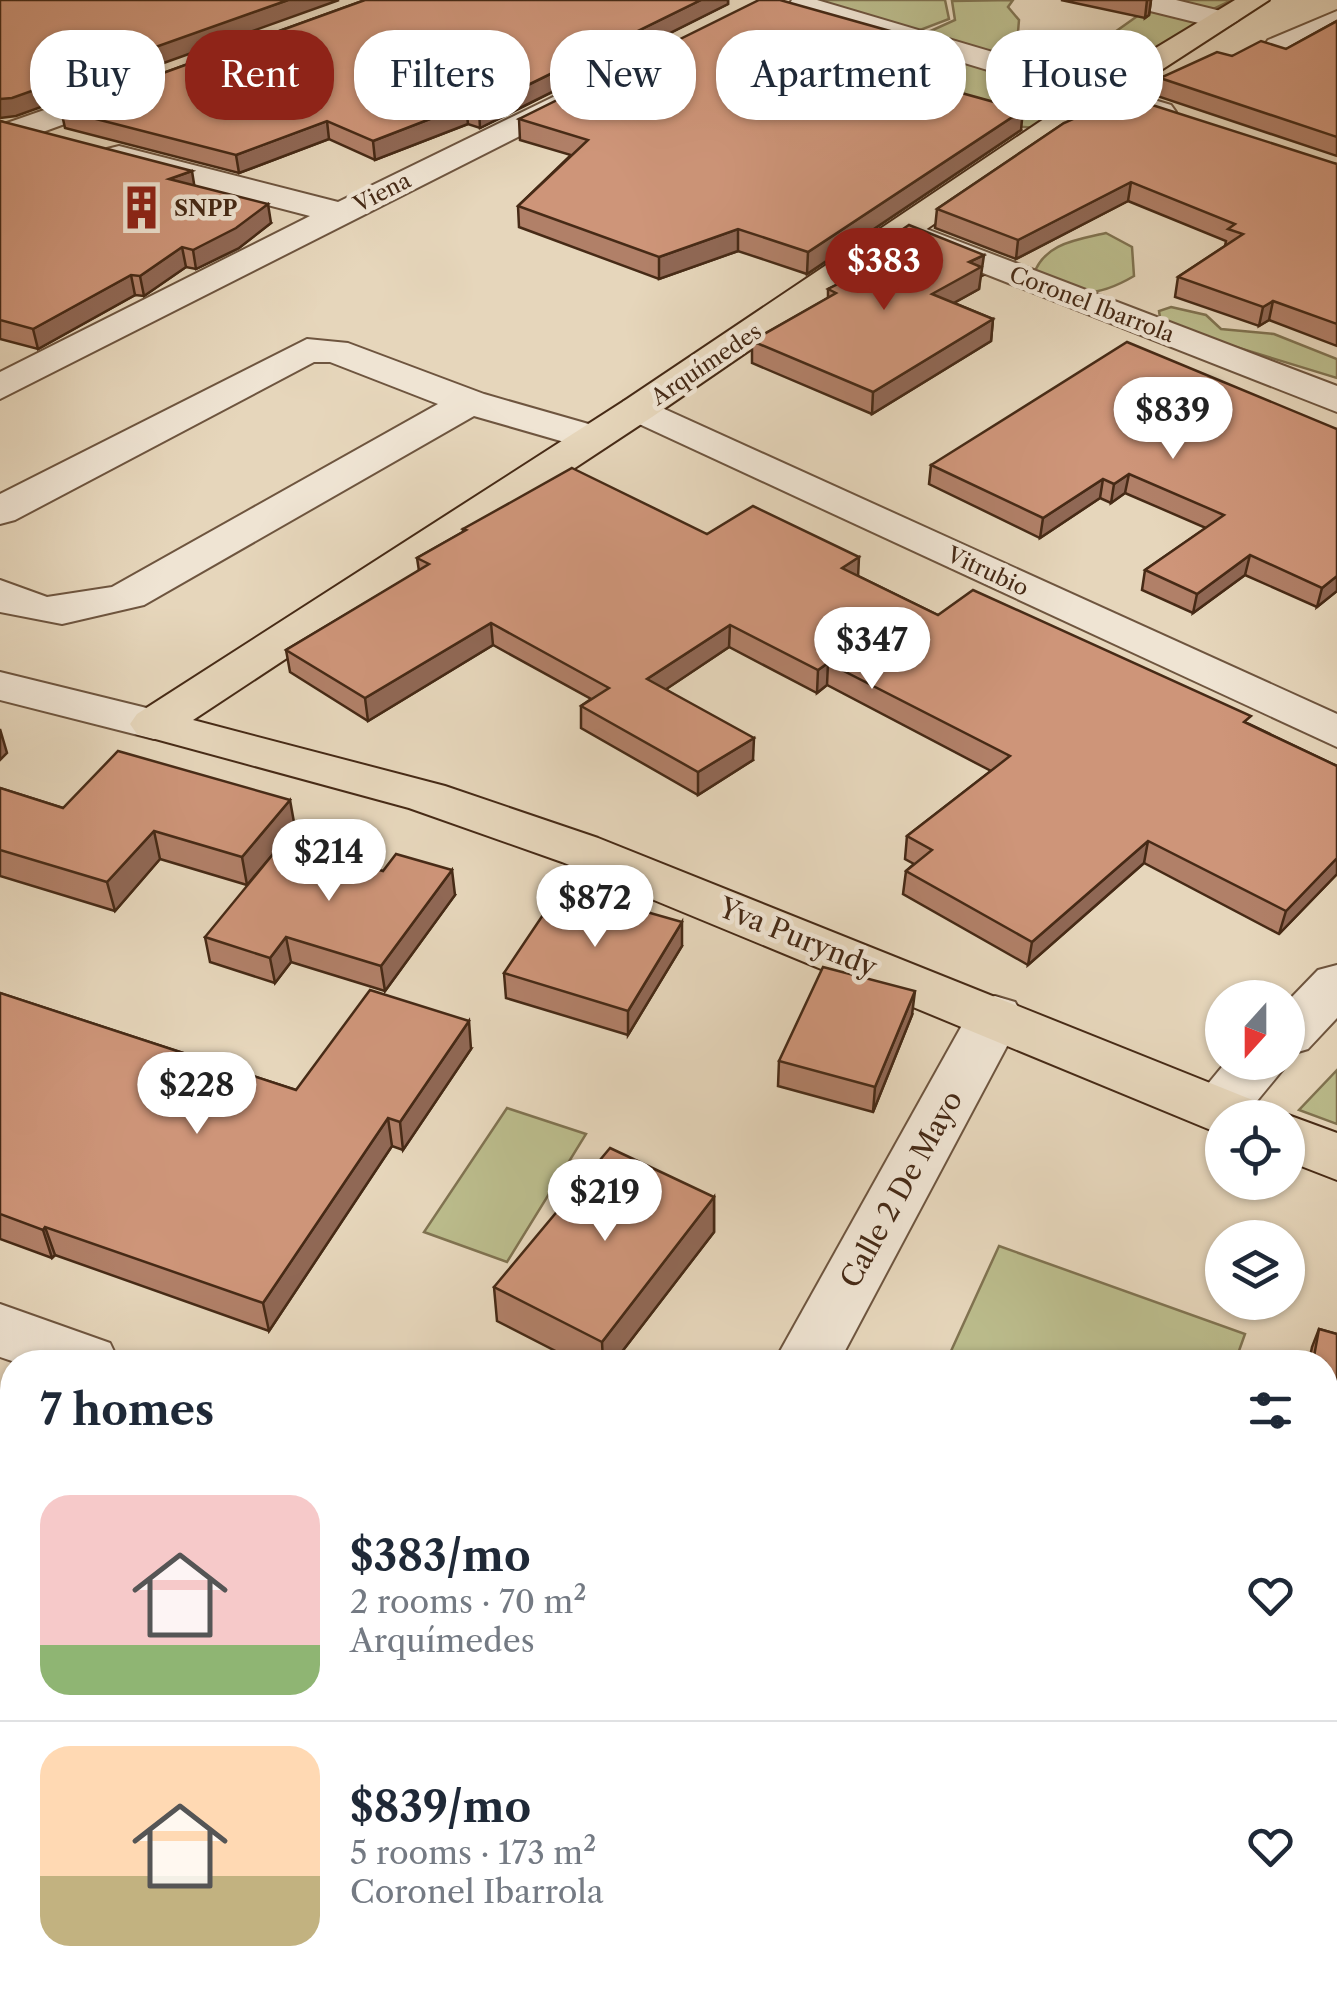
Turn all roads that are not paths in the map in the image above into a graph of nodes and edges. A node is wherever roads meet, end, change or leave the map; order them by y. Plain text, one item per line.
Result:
1 (1140, 0) edge
2 (1255, 0) edge
3 (804, 5) edge
4 (1222, 20) junction
5 (1337, 20) edge
6 (1279, 46) edge
7 (1163, 56) edge
8 (986, 58) edge
9 (550, 108) edge
10 (1163, 113) edge
11 (33, 120) edge
12 (1065, 120) edge
13 (1194, 123) edge
14 (9, 128) edge
15 (338, 213) junction
16 (904, 230) junction
17 (5, 379) edge
18 (1337, 400) edge
19 (470, 402) junction
20 (638, 409) junction
21 (592, 438) junction
22 (0, 511) edge
23 (0, 593) edge
24 (0, 686) edge
25 (154, 724) junction
26 (1337, 732) edge
27 (1337, 984) edge
28 (995, 1016) junction
29 (1305, 1018) edge
30 (1205, 1103) edge
31 (1305, 1144) edge
32 (1337, 1157) edge
33 (0, 1330) edge
34 (54, 1350) edge
35 (813, 1350) edge

1 - 4 street
2 - 4 main road, Arquímedes
3 - 8 street
4 - 7 main road, Arquímedes
5 - 6 street
9 - 15 street, Viena
10 - 13 street
11 - 14 street
12 - 16 main road, Arquímedes
14 - 15 street
15 - 17 street, Viena
16 - 18 street, Coronel Ibarrola
16 - 20 main road, Arquímedes
19 - 21 street
19 - 22 street
19 - 23 street
20 - 21 main road, Arquímedes
20 - 26 street, Vitrubio
21 - 25 main road, Arquímedes
24 - 25 street, Yva Puryndy
25 - 28 main road, Yva Puryndy
27 - 29 street
28 - 30 main road, Yva Puryndy
28 - 35 street, Calle 2 De Mayo
31 - 32 main road
33 - 34 street

